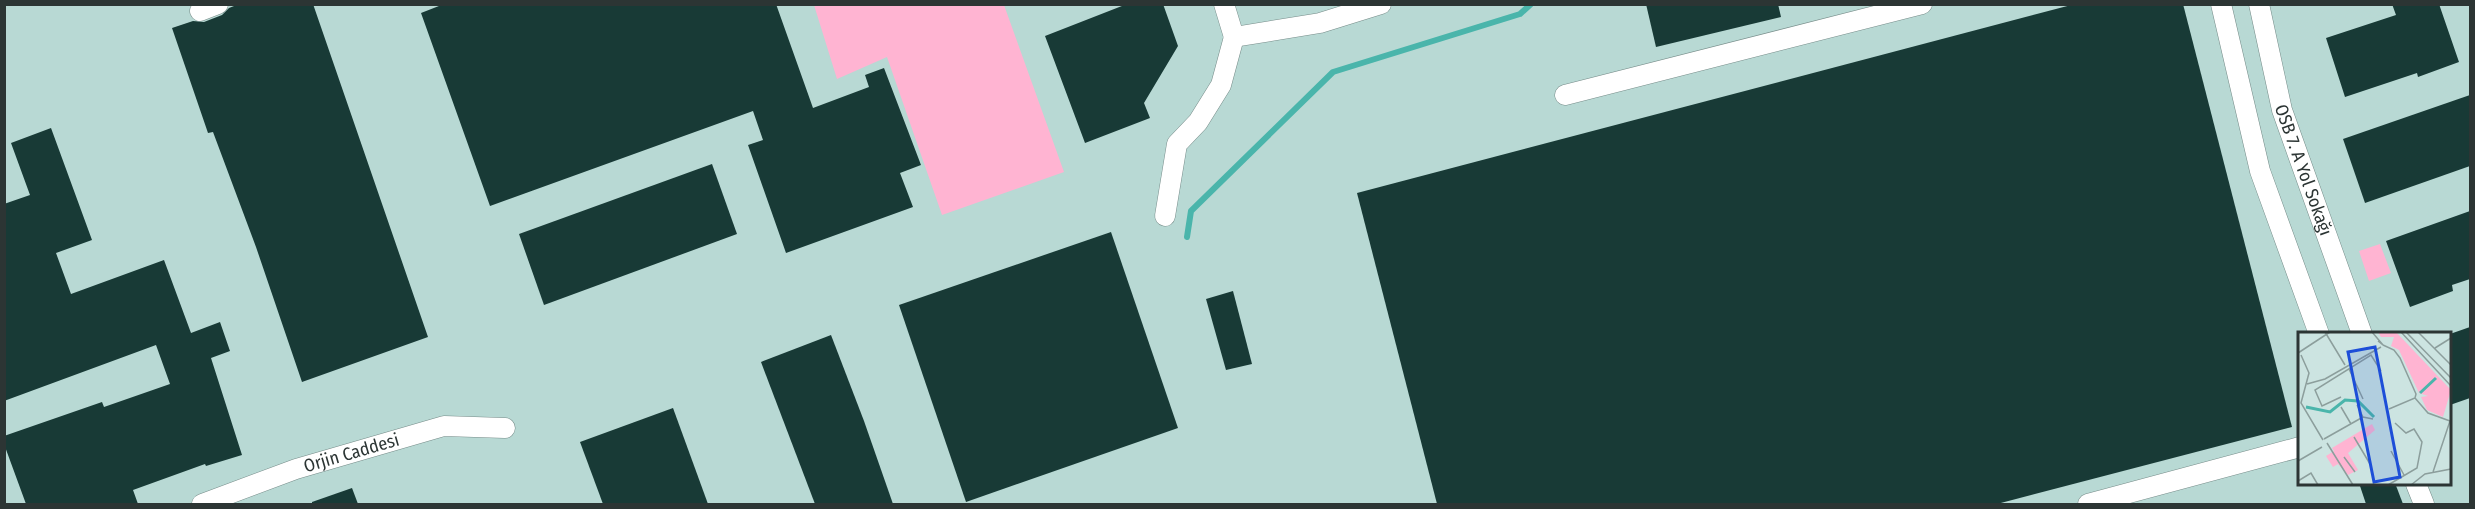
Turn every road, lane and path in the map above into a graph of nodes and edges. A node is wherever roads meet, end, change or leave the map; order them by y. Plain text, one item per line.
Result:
1 (1224, 4) edge
2 (1381, 4) edge
3 (1922, 4) edge
4 (2221, 4) edge
5 (2259, 4) edge
6 (1234, 37) junction
7 (1565, 95) dead end
8 (1165, 216) dead end
9 (2319, 332) edge
10 (2362, 332) edge
11 (505, 428) dead end
12 (2298, 448) edge
13 (2417, 485) edge
14 (202, 504) edge
15 (2088, 504) edge
16 (2424, 504) edge

1 - 6 street
2 - 6 street
3 - 7 street
4 - 9 street
5 - 10 street, OSB 7. A Yol Sokağı
6 - 8 street
11 - 14 street, Orjin Caddesi
12 - 15 street
13 - 16 street

